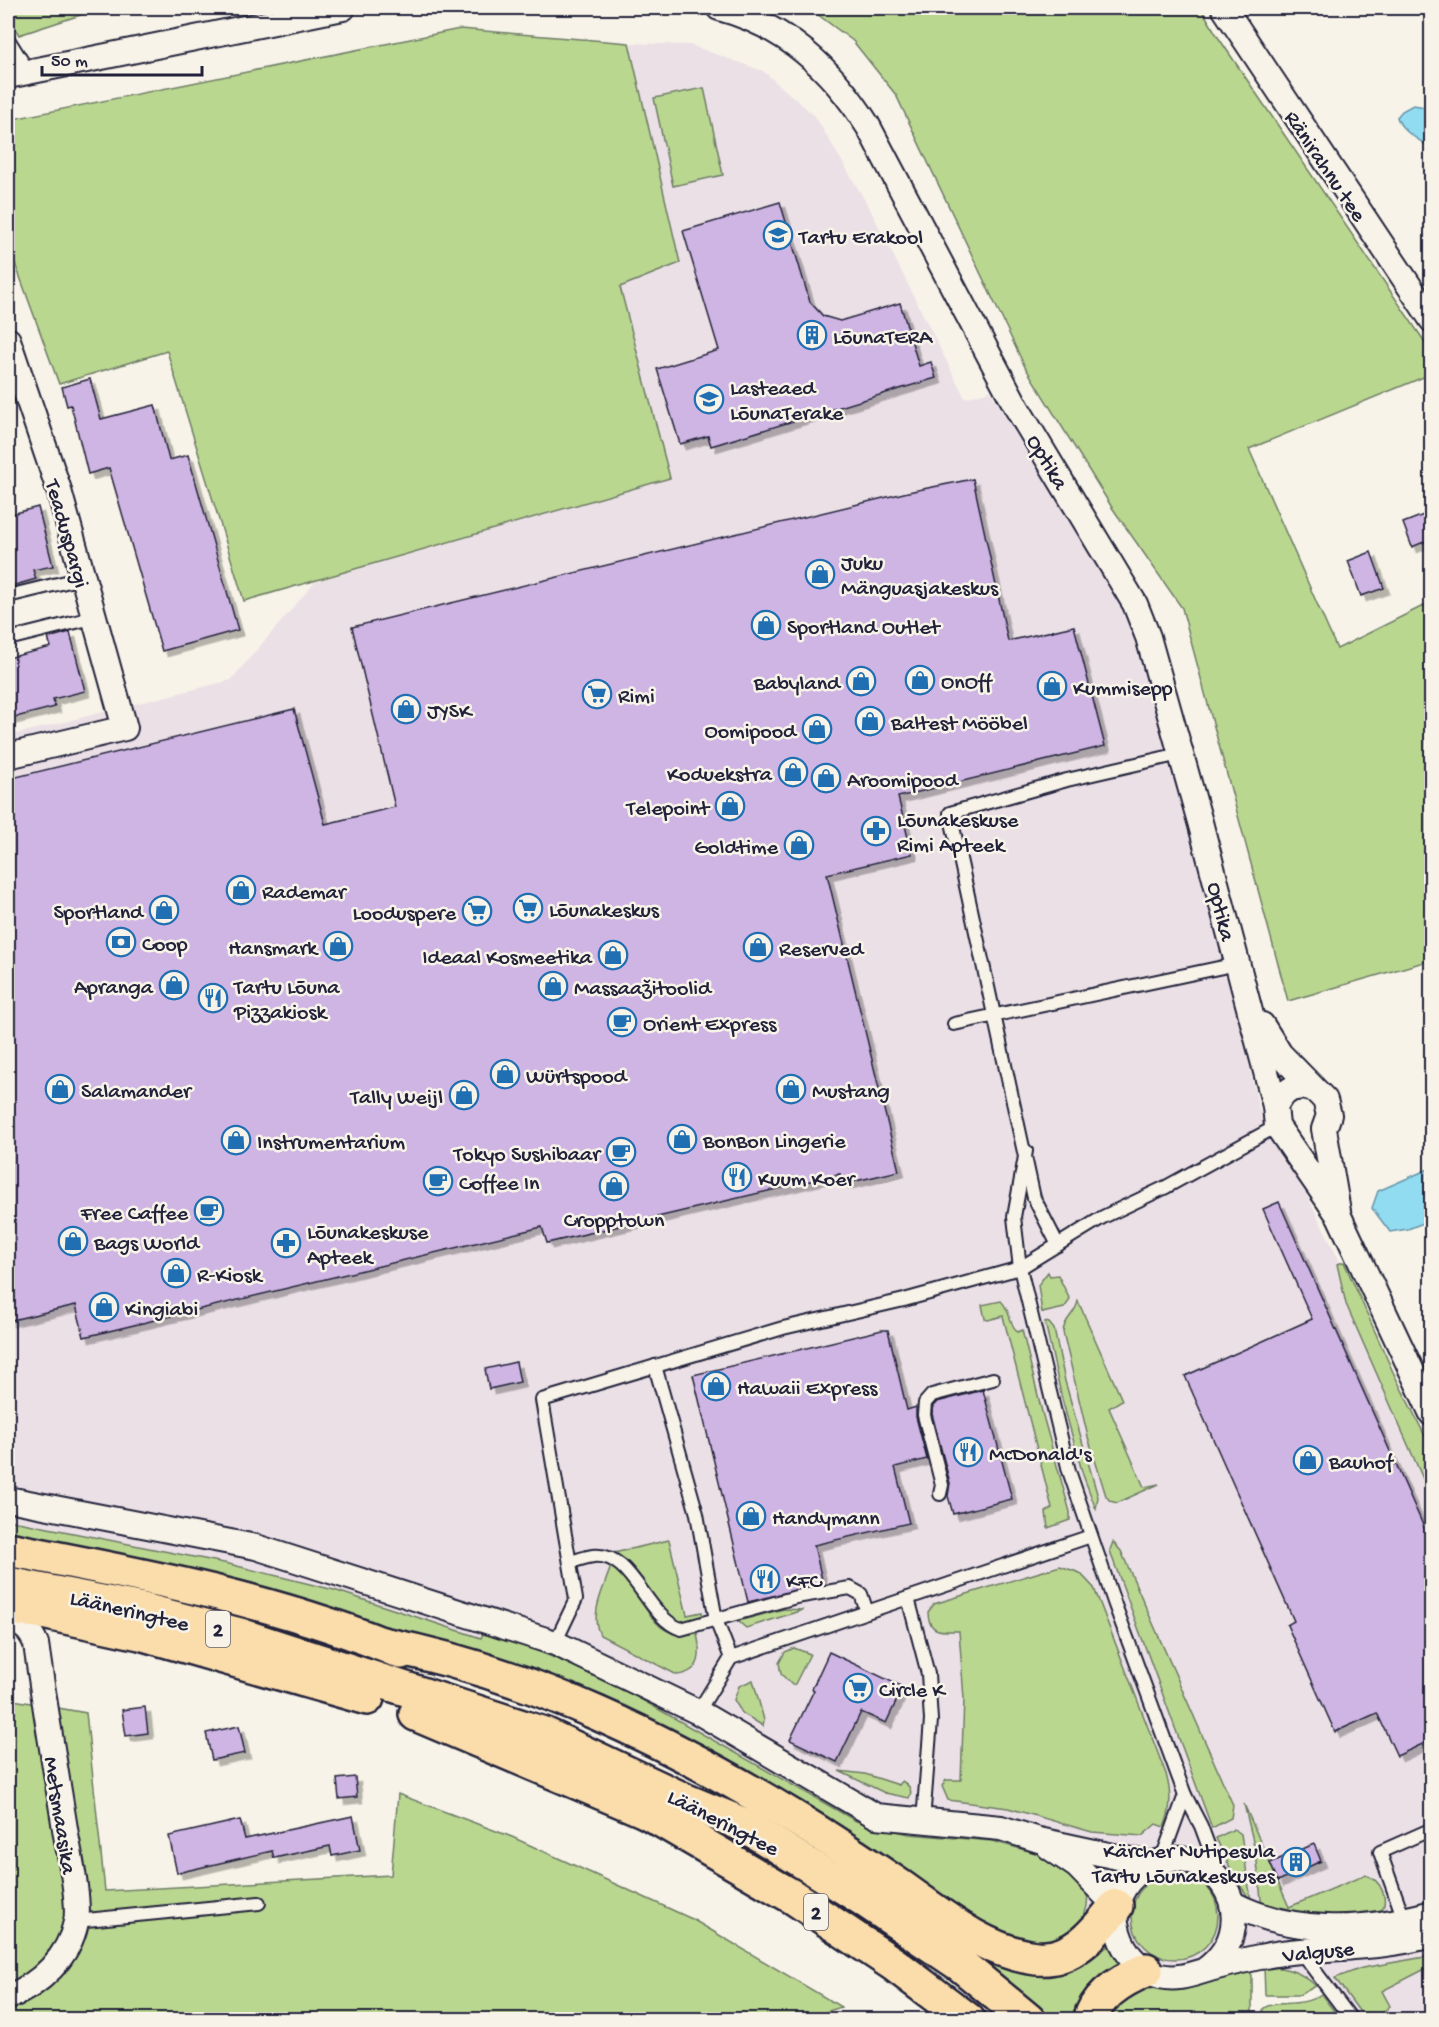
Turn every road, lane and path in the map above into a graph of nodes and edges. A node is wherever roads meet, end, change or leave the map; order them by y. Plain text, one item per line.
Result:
1 (343, 8) edge
2 (719, 8) edge
3 (1224, 8) edge
4 (8, 39) edge
5 (18, 74) edge
6 (1431, 320) edge
7 (8, 340) edge
8 (82, 578) junction
9 (8, 596) edge
10 (93, 618) junction
11 (8, 639) edge
12 (1180, 754) junction
13 (8, 756) edge
14 (1237, 964) junction
15 (1246, 999) junction
16 (995, 1014) junction
17 (954, 1024) dead end
18 (1314, 1090) junction
19 (1276, 1116) junction
20 (1324, 1129) junction
21 (1026, 1151) junction
22 (1339, 1216) junction
23 (1058, 1245) junction
24 (1020, 1269) junction
25 (655, 1366) junction
26 (993, 1379) dead end
27 (1431, 1414) edge
28 (940, 1494) dead end
29 (8, 1499) edge
30 (1091, 1536) junction
31 (8, 1549) edge
32 (570, 1562) junction
33 (8, 1584) edge
34 (908, 1598) junction
35 (8, 1608) edge
36 (867, 1612) junction
37 (8, 1619) edge
38 (716, 1620) junction
39 (555, 1643) junction
40 (382, 1644) junction
41 (730, 1658) junction
42 (423, 1695) junction
43 (698, 1712) junction
44 (1185, 1795) junction
45 (657, 1816) junction
46 (923, 1821) junction
47 (744, 1825) junction
48 (1431, 1829) edge
49 (1039, 1840) junction
50 (1156, 1862) junction
51 (1222, 1881) junction
52 (260, 1903) dead end
53 (1233, 1904) junction
54 (1116, 1906) junction
55 (1431, 1913) edge
56 (76, 1921) junction
57 (1415, 1932) edge
58 (1300, 1951) junction
59 (1146, 1970) junction
60 (1205, 1970) junction
61 (8, 1997) edge
62 (968, 2019) edge
63 (1028, 2019) edge
64 (1090, 2019) edge
65 (1352, 2019) edge

1 - 5 street
2 - 12 street, Optika
3 - 6 street, Ränirahnu tee
4 - 5 lane
7 - 8 street, Teaduspargi
8 - 9 lane
8 - 10 street, Teaduspargi
10 - 11 lane
10 - 13 street, Teaduspargi
12 - 14 street, Optika
12 - 16 lane
14 - 15 street, Optika
14 - 16 lane
15 - 18 street, Optika
15 - 19 street, Optika
16 - 17 lane
16 - 21 lane
18 - 19 street
18 - 20 street, Optika
19 - 20 street
19 - 22 street, Optika
19 - 23 lane
20 - 22 street
21 - 23 lane
21 - 24 lane
22 - 27 street
23 - 24 lane
24 - 25 lane
24 - 30 lane
25 - 32 lane
25 - 38 lane
26 - 28 lane
29 - 39 street
30 - 34 lane
30 - 44 lane
31 - 40 highway
32 - 38 lane
32 - 39 lane
33 - 42 highway, Lääneringtee / 2
34 - 36 lane
34 - 46 lane
35 - 45 highway
36 - 38 lane
36 - 41 lane
37 - 56 street, Metsmaasika
38 - 41 lane
39 - 43 street
40 - 47 highway
40 - 54 highway
41 - 43 lane
42 - 45 highway, Lääneringtee / 2
42 - 47 highway, Lääneringtee / 2
43 - 46 street
44 - 50 lane
44 - 51 lane
45 - 62 highway, Lääneringtee / 2
46 - 49 street
47 - 63 highway, Lääneringtee / 2
48 - 57 lane
49 - 50 street
49 - 54 street
50 - 51 street
50 - 54 street
51 - 53 street
52 - 56 lane
53 - 57 street, Valguse
53 - 60 street
54 - 59 street, Valguse
55 - 57 street, Valguse
56 - 61 street, Metsmaasika
57 - 58 street, Valguse
58 - 60 street, Valguse
58 - 65 lane
59 - 60 street, Valguse
59 - 64 highway

